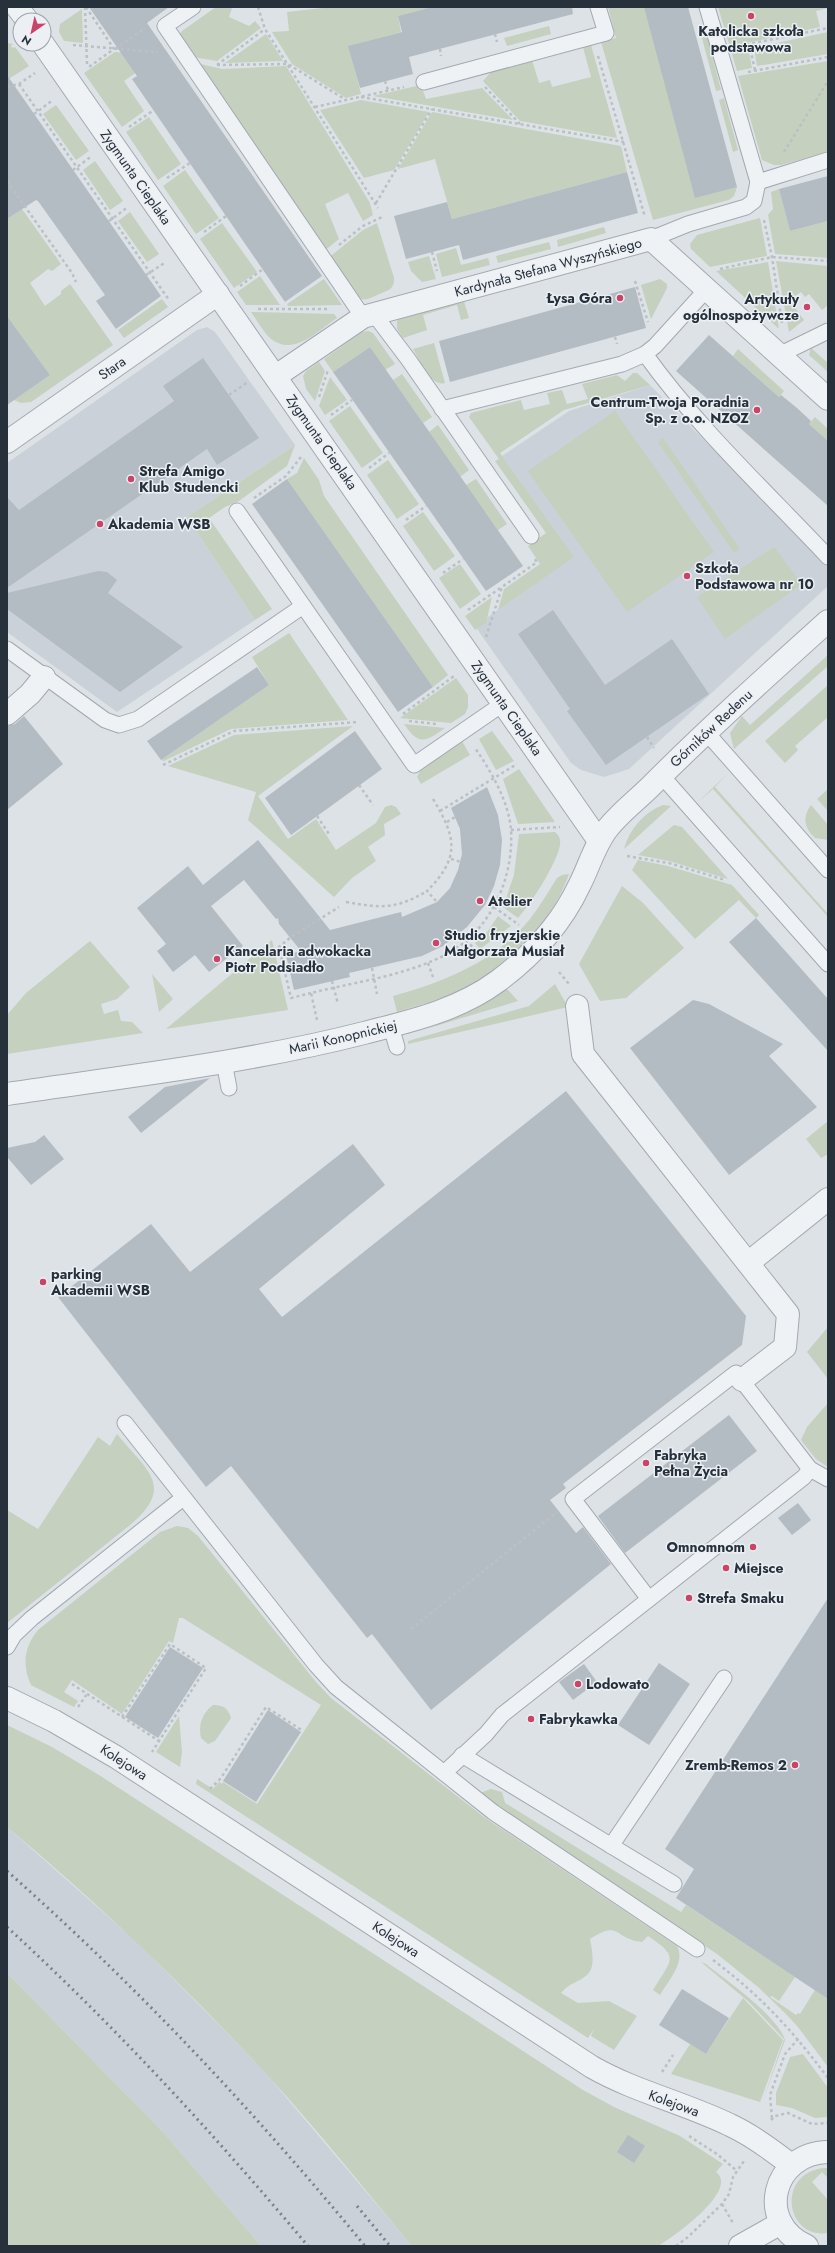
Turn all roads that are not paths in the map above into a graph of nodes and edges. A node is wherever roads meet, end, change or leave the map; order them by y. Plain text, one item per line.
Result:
1 (193, 7) edge
2 (598, 7) edge
3 (708, 7) edge
4 (49, 52) edge
5 (424, 82) road end
6 (828, 160) edge
7 (765, 180) junction
8 (651, 239) junction
9 (706, 290) junction
10 (226, 292) junction
11 (365, 314) junction
12 (828, 331) edge
13 (645, 354) junction
14 (779, 355) junction
15 (276, 376) junction
16 (828, 399) edge
17 (442, 409) junction
18 (7, 442) edge
19 (237, 511) road end
20 (531, 536) road end
21 (828, 557) edge
22 (303, 606) junction
23 (828, 622) edge
24 (7, 649) edge
25 (44, 677) junction
26 (504, 703) junction
27 (7, 714) edge
28 (706, 732) junction
29 (661, 775) junction
30 (599, 841) junction
31 (828, 870) edge
32 (828, 964) edge
33 (577, 1006) dead end
34 (391, 1026) junction
35 (397, 1047) dead end
36 (224, 1062) junction
37 (229, 1088) dead end
38 (7, 1094) edge
39 (828, 1199) edge
40 (748, 1263) junction
41 (742, 1380) junction
42 (125, 1423) dead end
43 (810, 1469) junction
44 (828, 1480) edge
45 (183, 1498) junction
46 (649, 1599) junction
47 (7, 1647) edge
48 (724, 1678) dead end
49 (7, 1698) edge
50 (462, 1755) junction
51 (444, 1773) junction
52 (611, 1846) junction
53 (674, 1884) dead end
54 (697, 1949) road end
55 (828, 2152) edge
56 (790, 2166) junction
57 (781, 2223) junction
58 (740, 2246) edge
59 (807, 2246) edge

1 - 11 lane
2 - 5 lane
3 - 7 lane
4 - 10 street, Zygmunta Cieplaka
6 - 7 lane
7 - 8 lane
8 - 9 street, Kardynała Stefana Wyszyńskiego
8 - 11 street, Kardynała Stefana Wyszyńskiego
9 - 13 lane
9 - 14 street, Kardynała Stefana Wyszyńskiego
10 - 15 street, Zygmunta Cieplaka
10 - 18 street, Stara
11 - 15 street, Kardynała Stefana Wyszyńskiego
11 - 17 lane
12 - 14 lane
13 - 17 lane
13 - 21 lane
14 - 16 street, Kardynała Stefana Wyszyńskiego
15 - 26 street, Zygmunta Cieplaka
17 - 20 lane
19 - 22 lane
22 - 25 lane
22 - 26 lane
23 - 28 street, Górników Redenu
24 - 25 lane
25 - 27 street
26 - 30 street, Zygmunta Cieplaka
28 - 29 street, Górników Redenu
28 - 31 lane
29 - 30 street, Górników Redenu
29 - 32 lane
30 - 34 street, Marii Konopnickiej
33 - 40 street
34 - 35 lane
34 - 36 street, Marii Konopnickiej
36 - 37 lane
36 - 38 street, Marii Konopnickiej
39 - 40 street
40 - 41 street
41 - 43 lane
41 - 46 lane
42 - 45 lane
43 - 44 lane
43 - 46 lane
45 - 47 lane
45 - 51 lane
46 - 50 lane
48 - 52 lane
49 - 56 street, Kolejowa
50 - 51 lane
50 - 52 lane
51 - 54 lane
52 - 53 lane
55 - 56 street
56 - 57 street
57 - 58 street
57 - 59 street

